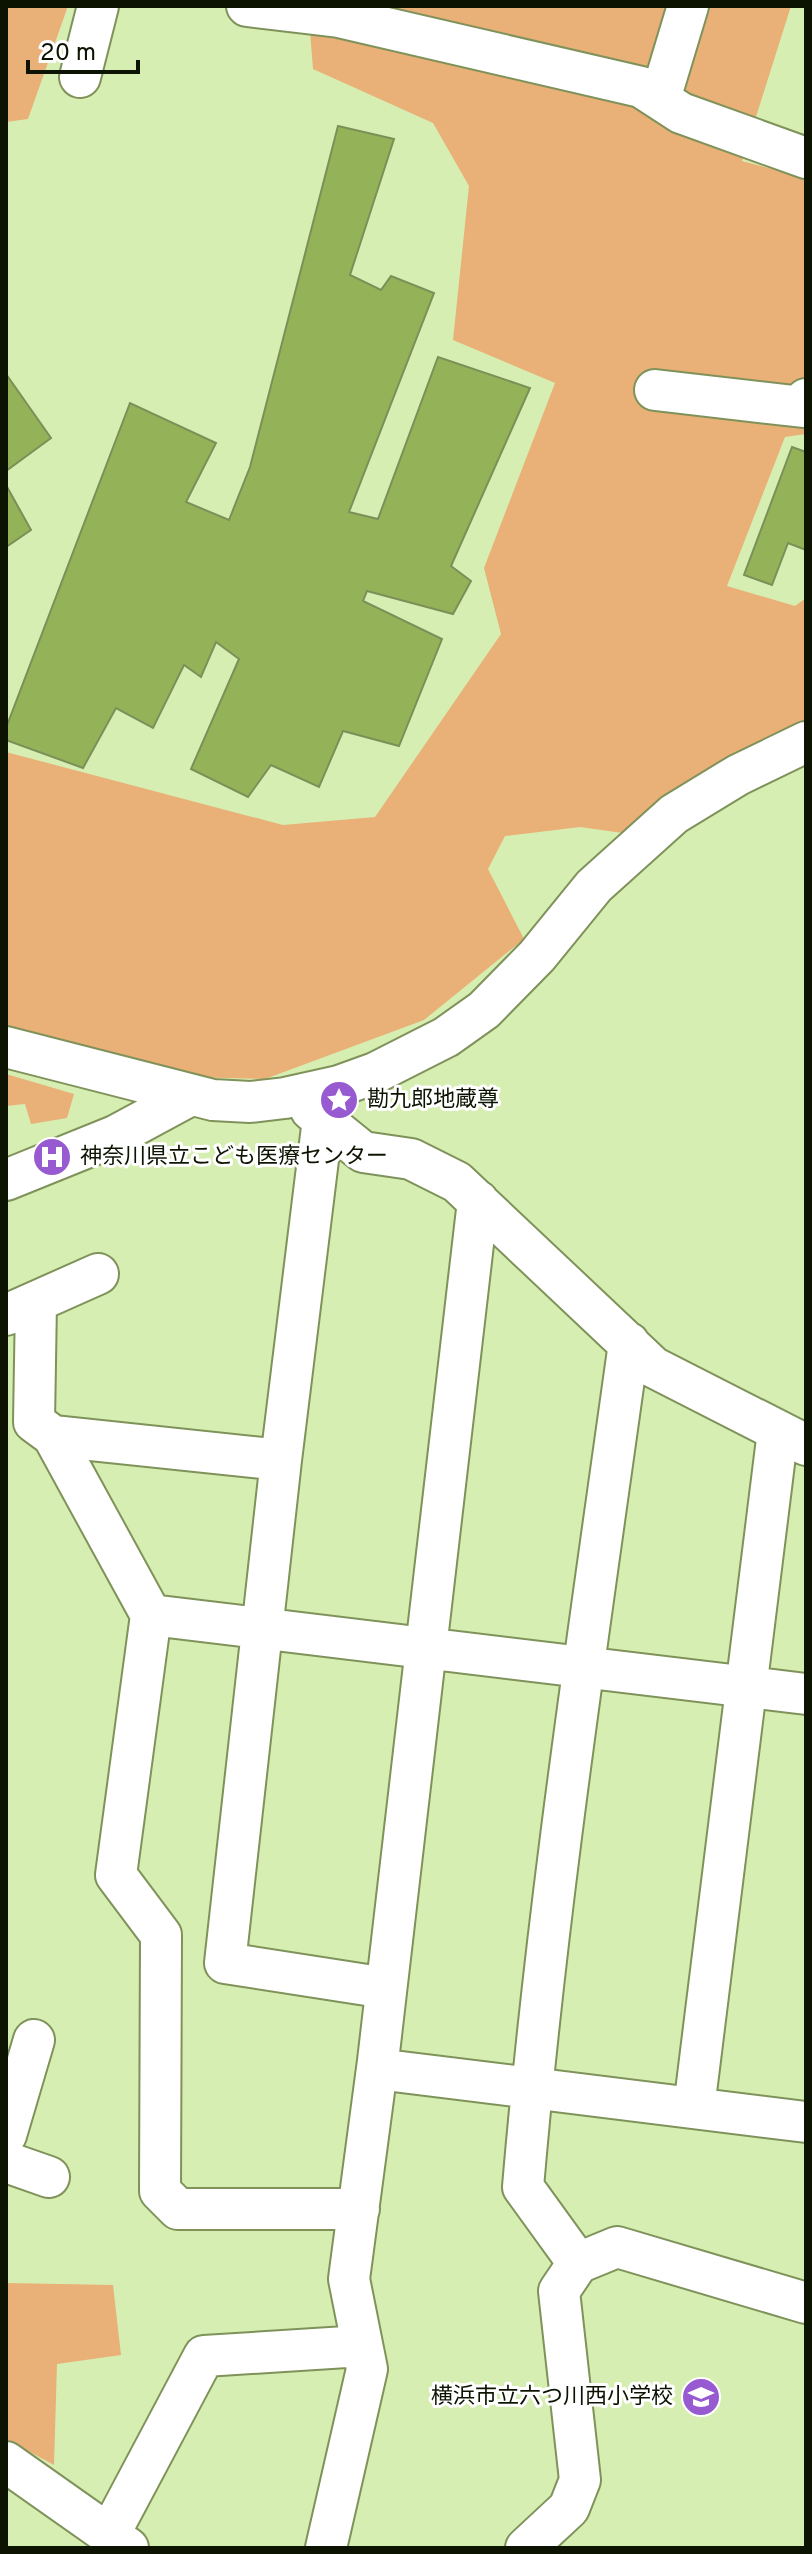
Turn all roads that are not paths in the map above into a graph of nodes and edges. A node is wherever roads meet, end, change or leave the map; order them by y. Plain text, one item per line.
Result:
1 (98, 6) edge
2 (247, 6) edge
3 (688, 6) edge
4 (80, 77) dead end
5 (660, 99) junction
6 (804, 151) edge
7 (655, 390) dead end
8 (806, 399) edge
9 (806, 742) edge
10 (6, 1047) edge
11 (191, 1095) junction
12 (314, 1106) junction
13 (6, 1180) edge
14 (478, 1201) junction
15 (98, 1274) dead end
16 (21, 1308) edge
17 (629, 1343) junction
18 (53, 1436) junction
19 (792, 1438) edge
20 (281, 1460) junction
21 (151, 1615) junction
22 (263, 1629) junction
23 (426, 1650) junction
24 (584, 1668) junction
25 (746, 1687) junction
26 (806, 1694) edge
27 (386, 1988) junction
28 (34, 2040) dead end
29 (377, 2069) junction
30 (532, 2088) junction
31 (694, 2108) junction
32 (806, 2122) edge
33 (6, 2135) edge
34 (6, 2162) edge
35 (49, 2177) dead end
36 (359, 2209) junction
37 (578, 2263) junction
38 (806, 2303) edge
39 (362, 2346) junction
40 (6, 2462) edge
41 (119, 2542) edge
42 (326, 2548) edge
43 (526, 2548) edge

1 - 4 street
2 - 5 street
3 - 5 street
5 - 6 street
7 - 8 street
9 - 12 street
10 - 11 street
11 - 12 street
11 - 13 street
12 - 14 street
12 - 20 street
14 - 17 street
14 - 23 street
15 - 16 street
16 - 18 street
17 - 19 street
17 - 24 street
18 - 20 street
18 - 21 street
19 - 25 street
20 - 22 street
21 - 22 street
21 - 36 street
22 - 23 street
22 - 27 street
23 - 24 street
23 - 27 street
24 - 25 street
24 - 30 street
25 - 26 street
25 - 31 street
27 - 29 street
28 - 33 street
29 - 30 street
29 - 36 street
30 - 31 street
30 - 37 street
31 - 32 street
34 - 35 street
36 - 39 street
37 - 38 street
37 - 43 street
39 - 41 street
39 - 42 street
40 - 41 street

